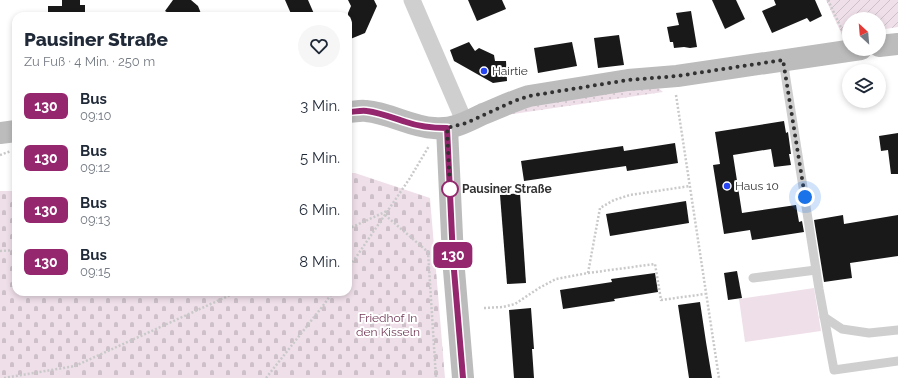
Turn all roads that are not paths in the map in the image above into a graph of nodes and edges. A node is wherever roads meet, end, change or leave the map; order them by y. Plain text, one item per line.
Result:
1 (412, 0) edge
2 (898, 44) edge
3 (886, 45) edge
4 (842, 46) edge
5 (783, 60) junction
6 (352, 112) edge
7 (456, 126) junction
8 (0, 133) edge
9 (12, 139) edge
10 (816, 270) junction
11 (753, 278) dead end
12 (824, 317) junction
13 (898, 330) edge
14 (898, 361) edge
15 (462, 378) edge

1 - 7 street
2 - 3 street
4 - 5 street
5 - 7 street
5 - 10 lane
6 - 7 street
7 - 15 street
8 - 9 street
10 - 11 lane
10 - 12 lane
12 - 13 lane
12 - 14 lane

